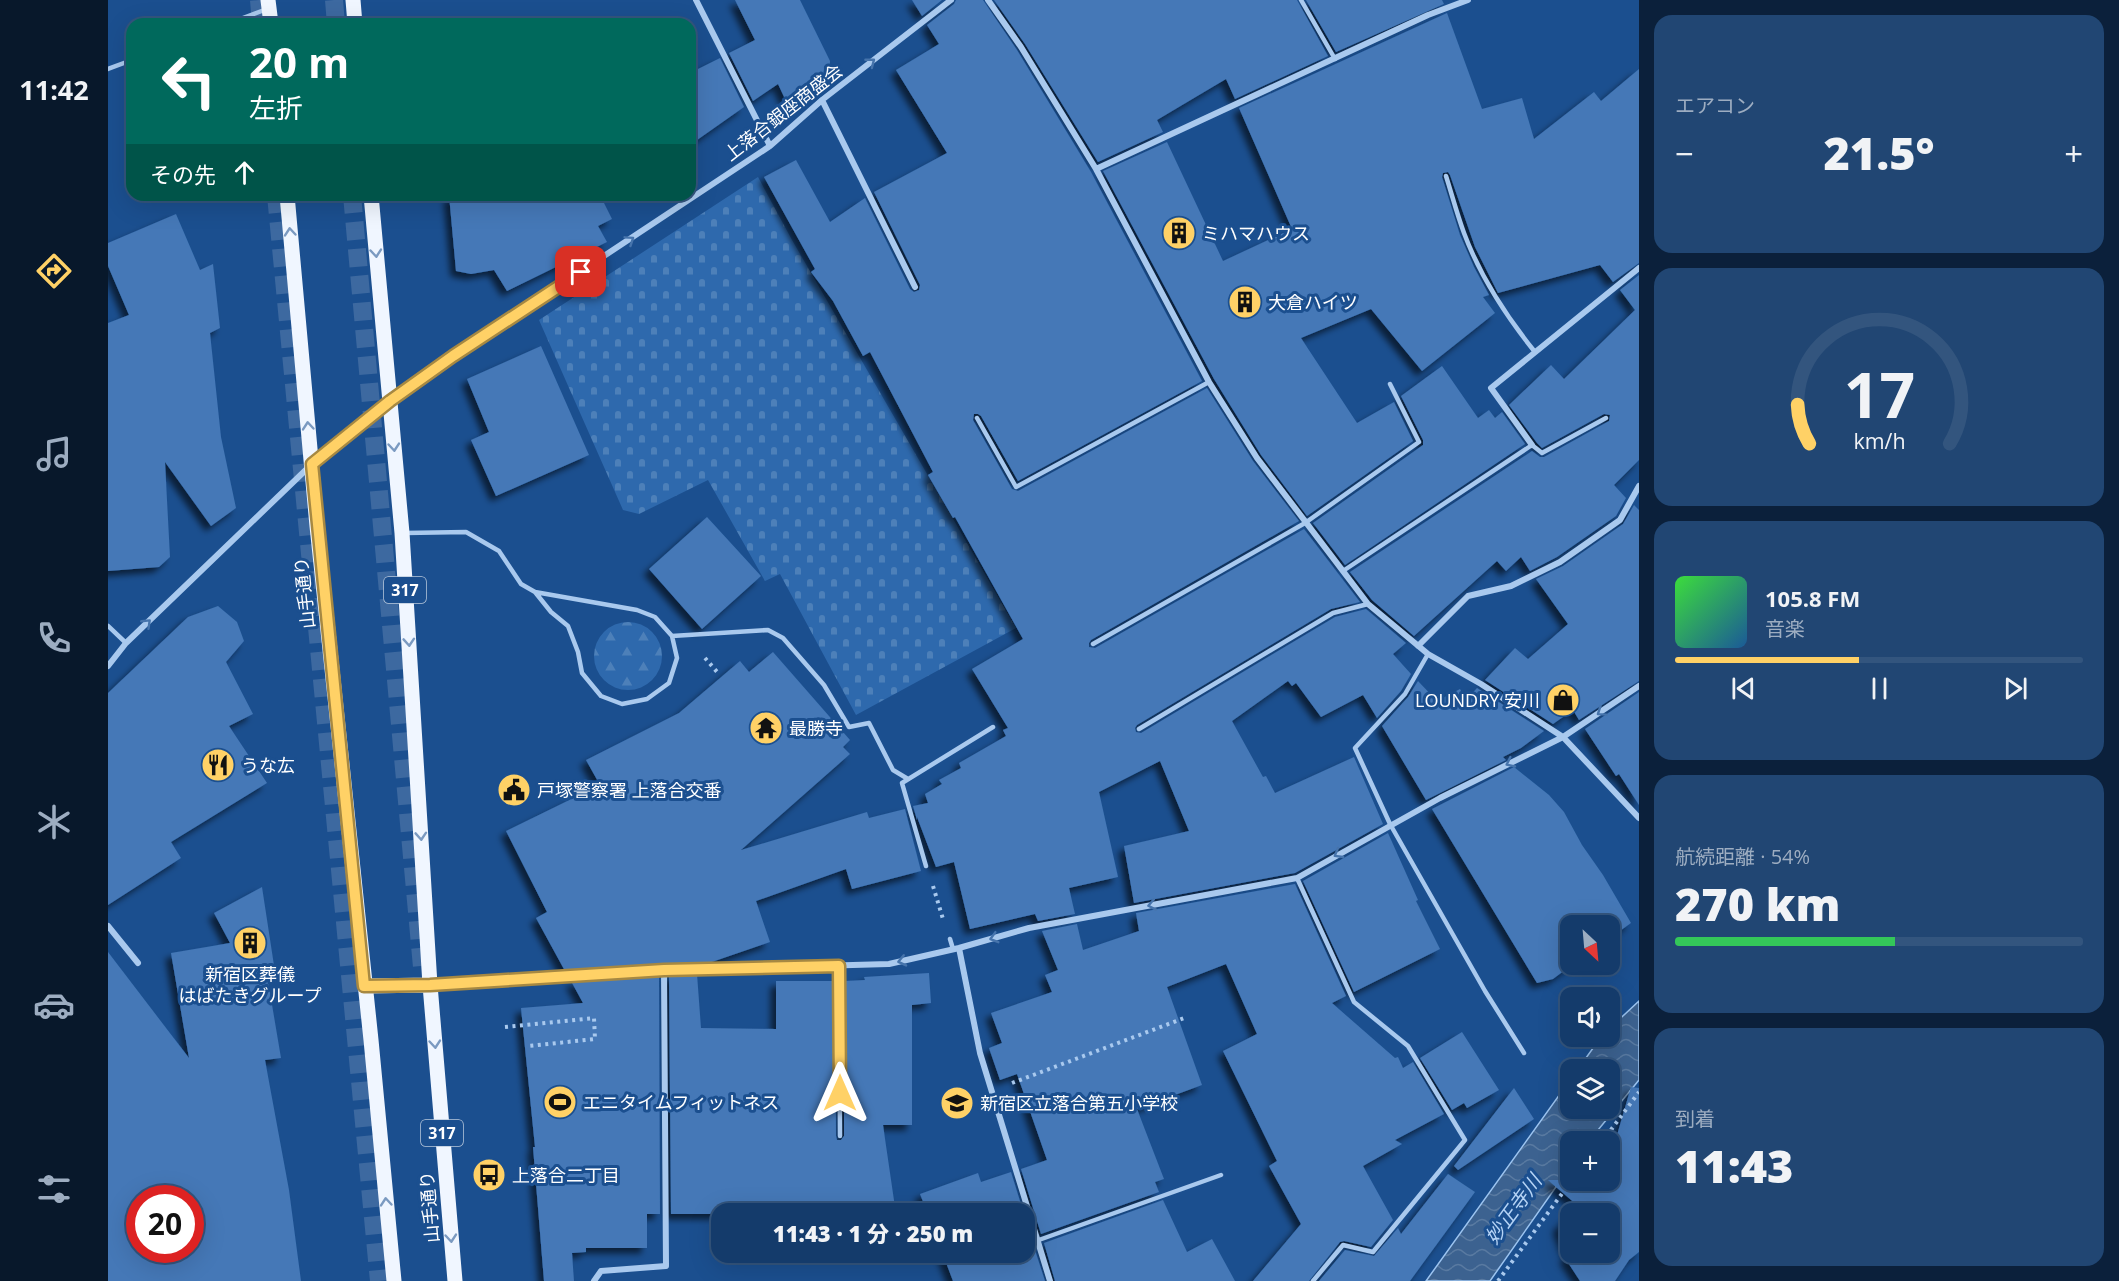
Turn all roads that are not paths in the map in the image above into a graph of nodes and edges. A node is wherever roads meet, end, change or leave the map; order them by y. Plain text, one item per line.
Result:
1 (353, 0) edge
2 (696, 0) edge
3 (951, 0) edge
4 (988, 0) edge
5 (1301, 0) edge
6 (1468, 0) edge
7 (269, 4) edge
8 (240, 18) edge
9 (354, 18) edge
10 (1335, 59) junction
11 (126, 62) edge
12 (108, 69) edge
13 (822, 100) junction
14 (770, 146) junction
15 (1096, 169) junction
16 (1446, 176) dead end
17 (696, 195) edge
18 (287, 201) edge
19 (372, 201) edge
20 (687, 201) edge
21 (1639, 268) edge
22 (915, 287) dead end
23 (1535, 352) junction
24 (1209, 382) junction
25 (1390, 384) dead end
26 (390, 401) junction
27 (977, 418) dead end
28 (1606, 418) dead end
29 (1533, 445) junction
30 (312, 464) junction
31 (1639, 486) edge
32 (1305, 523) junction
33 (402, 533) junction
34 (1343, 571) junction
35 (535, 592) junction
36 (1368, 604) junction
37 (108, 626) edge
38 (672, 636) junction
39 (126, 643) junction
40 (1093, 644) dead end
41 (1418, 646) junction
42 (1428, 654) junction
43 (108, 666) edge
44 (1639, 686) edge
45 (993, 727) dead end
46 (1139, 729) dead end
47 (1563, 737) junction
48 (908, 779) junction
49 (1639, 819) edge
50 (1390, 824) junction
51 (926, 866) road end
52 (1297, 878) junction
53 (108, 926) edge
54 (950, 939) road end
55 (956, 949) junction
56 (138, 963) dead end
57 (839, 966) junction
58 (664, 970) junction
59 (430, 985) junction
60 (364, 986) junction
61 (1524, 1053) dead end
62 (840, 1136) dead end
63 (1221, 1175) dead end
64 (1036, 1240) junction
65 (394, 1281) edge
66 (455, 1281) edge
67 (594, 1281) edge
68 (1050, 1281) edge
69 (1313, 1281) edge

1 - 9 main road
2 - 14 street
13 -> 3 street, 上落合銀座商盛会
4 - 15 street
5 - 10 lane
6 - 10 street
7 - 8 lane
10 - 15 street
11 - 12 lane
13 - 14 street, 上落合銀座商盛会
13 - 22 street
17 -> 14 street, 上落合銀座商盛会
15 - 24 street
16 - 23 lane
30 -> 18 main road, 山手通り
19 -> 26 main road, 山手通り / 317
26 -> 20 street, 上落合銀座商盛会
21 - 23 street
23 - 29 street
24 - 27 lane
24 - 32 street
25 - 32 lane
26 - 30 street, 上落合銀座商盛会
26 -> 33 main road, 山手通り / 317
28 - 29 lane
29 - 34 lane
39 -> 30 street, 上落合銀座商盛会
30 - 60 main road, 山手通り
31 - 41 street
32 - 34 street
32 - 40 lane
33 - 35 lane
33 -> 59 main road, 山手通り / 317
34 - 36 street
35 - 38 lane
35 - 38 lane
36 - 41 street
36 - 46 lane
37 - 39 lane
38 - 48 lane
39 - 43 street, 上落合銀座商盛会
41 - 42 street
42 - 47 street
42 - 50 lane
44 -> 47 street
45 - 48 lane
47 - 49 street
47 -> 50 street
48 - 51 lane
50 -> 52 street
50 - 61 lane
52 -> 55 street
52 - 69 lane
53 - 56 street
54 - 55 lane
55 -> 57 street
55 - 64 street
57 - 58 street
57 - 62 lane
58 - 59 street
58 - 67 street
59 - 60 main road
59 -> 66 main road, 山手通り / 317
65 -> 60 main road, 山手通り
63 - 64 lane
64 - 68 street

